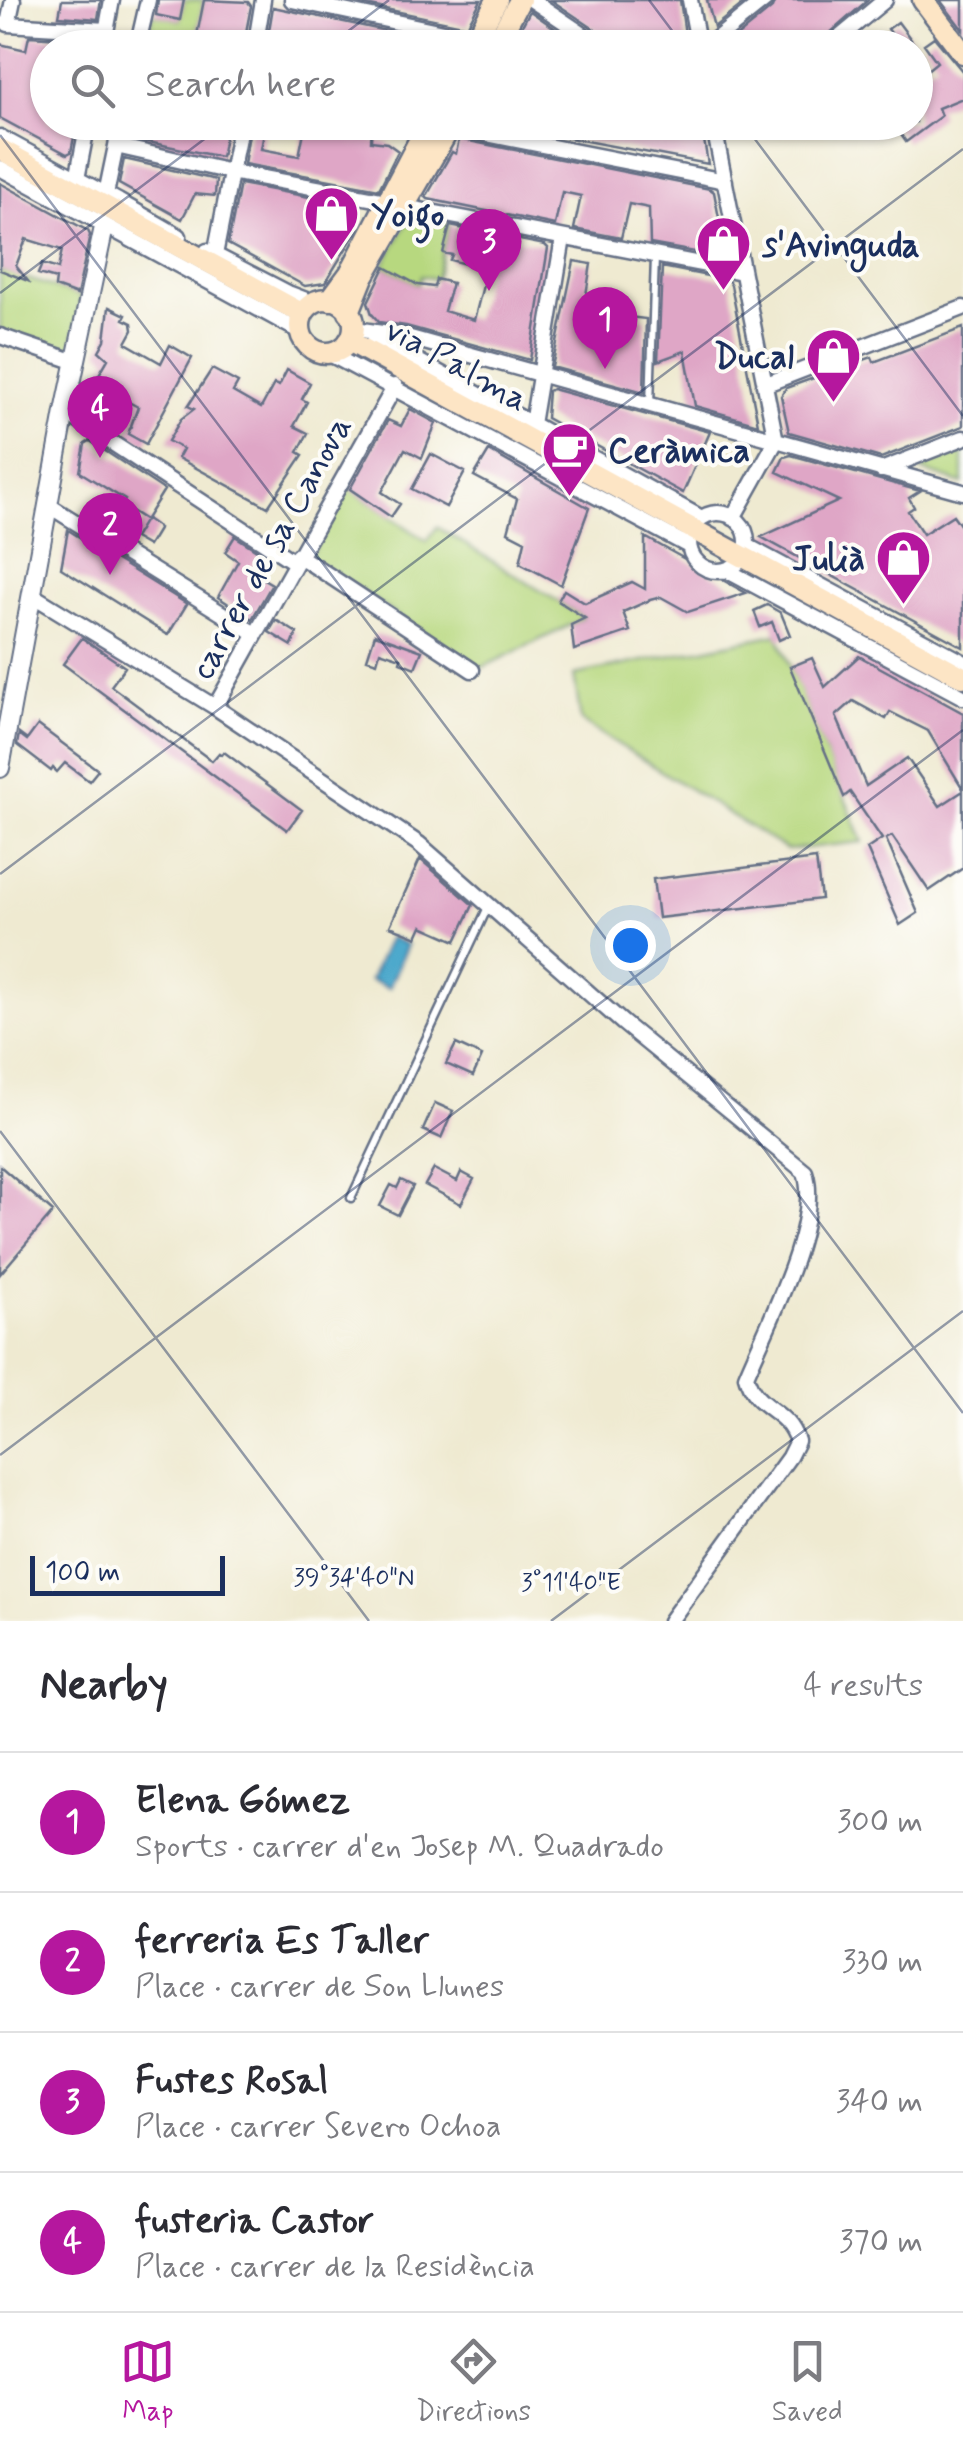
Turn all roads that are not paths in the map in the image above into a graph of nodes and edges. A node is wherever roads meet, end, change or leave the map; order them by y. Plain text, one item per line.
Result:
1 (14, 0) edge
2 (112, 0) edge
3 (148, 0) edge
4 (263, 0) edge
5 (292, 0) edge
6 (498, 0) edge
7 (520, 0) edge
8 (532, 0) edge
9 (690, 0) edge
10 (765, 0) edge
11 (885, 0) edge
12 (923, 0) edge
13 (106, 30) joint
14 (142, 30) edge
15 (258, 30) edge
16 (420, 30) edge
17 (486, 30) edge
18 (493, 30) edge
19 (576, 30) edge
20 (698, 30) edge
21 (726, 30) edge
22 (849, 30) edge
23 (962, 49) edge
24 (0, 138) edge
25 (85, 140) edge
26 (117, 140) edge
27 (237, 140) edge
28 (422, 140) edge
29 (441, 140) edge
30 (524, 140) edge
31 (716, 140) edge
32 (116, 146) junction
33 (0, 149) edge
34 (0, 168) edge
35 (231, 172) junction
36 (77, 179) junction
37 (724, 182) junction
38 (112, 198) junction
39 (395, 204) junction
40 (132, 220) junction
41 (104, 226) junction
42 (563, 238) junction
43 (214, 254) junction
44 (655, 256) junction
45 (742, 272) junction
46 (963, 308) edge
47 (312, 312) junction
48 (353, 325) junction
49 (0, 336) edge
50 (328, 353) junction
51 (76, 362) junction
52 (538, 374) junction
53 (764, 385) junction
54 (395, 386) junction
55 (650, 406) junction
56 (65, 412) junction
57 (532, 424) junction
58 (963, 438) edge
59 (776, 441) junction
60 (880, 470) junction
61 (963, 492) edge
62 (48, 505) junction
63 (733, 518) junction
64 (693, 531) junction
65 (296, 558) junction
66 (739, 558) junction
67 (32, 595) junction
68 (255, 634) junction
69 (963, 662) edge
70 (472, 670) dead end
71 (963, 676) edge
72 (963, 697) edge
73 (216, 707) junction
74 (0, 768) edge
75 (490, 904) junction
76 (351, 1198) dead end
77 (670, 1621) edge

1 - 13 street
2 - 13 street
3 - 14 street
4 - 15 street
5 - 16 street
6 - 17 main road
7 - 18 main road
8 - 19 street
9 - 20 street
10 - 21 street
11 - 22 street
12 - 23 main road
24 - 36 street
25 - 36 street
26 - 32 street
27 - 35 street
28 - 39 main road
29 - 39 main road
30 - 37 street
31 - 37 street
32 - 35 street
32 - 38 street
33 - 40 main road
34 - 41 street
35 - 39 street
35 - 43 street
36 - 38 street
37 - 45 street
38 - 40 street
38 - 43 street
39 - 42 street
39 - 47 main road
39 - 48 main road
40 - 47 main road
41 - 47 street
41 - 51 street
42 - 44 street
42 - 52 street
43 - 47 street
44 - 45 street
44 - 55 lane
45 - 53 street
46 - 53 street
47 - 48 main road
47 - 50 main road
48 - 50 main road
48 - 52 street
48 - 57 street, via Palma
48 - 64 main road, via Palma
49 - 51 street
50 - 54 street, via Palma
51 - 56 street
52 - 55 street
52 - 57 street
53 - 59 street
54 - 64 street, via Palma
54 - 65 street, carrer de sa Canova
55 - 59 street
56 - 62 street
56 - 65 street
57 - 64 street, via Palma
58 - 60 street
59 - 60 street
59 - 63 street
60 - 61 street
62 - 67 street
62 - 68 street
63 - 64 street
63 - 66 street
64 - 66 main road, via Palma
65 - 68 street, carrer de sa Canova
65 - 70 street
66 - 69 street
66 - 71 main road
66 - 72 street, via Palma
67 - 73 street, carrer de sa Canova
67 - 74 street
68 - 73 street, carrer de sa Canova
73 - 75 street
75 - 76 lane
75 - 77 street

